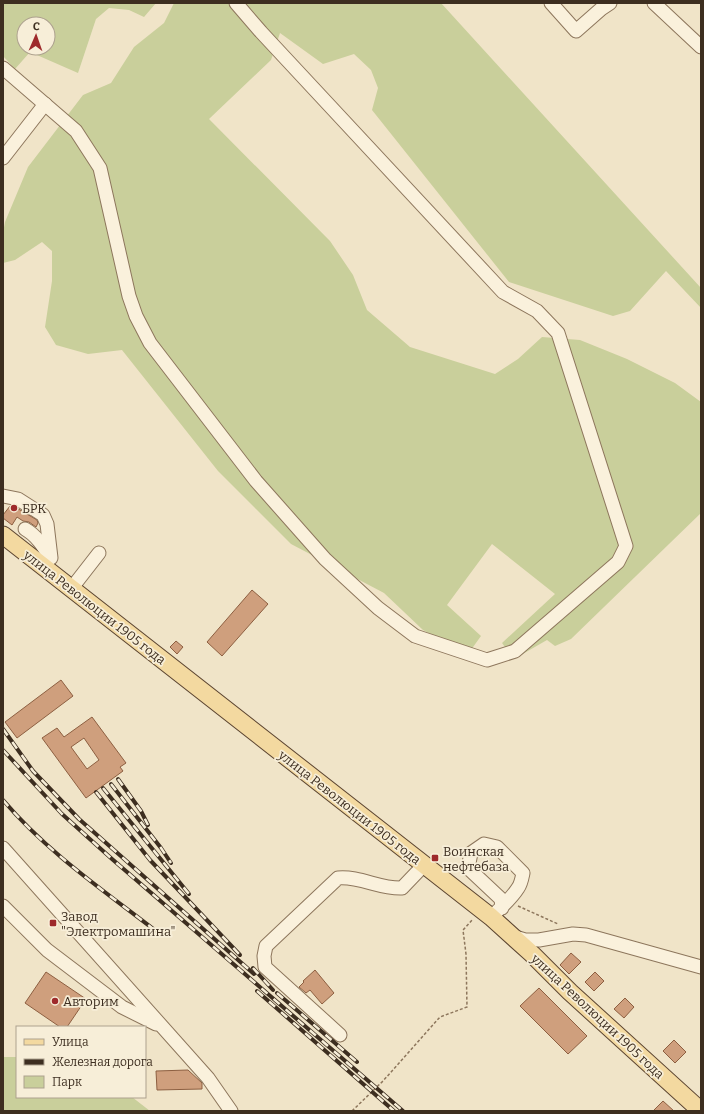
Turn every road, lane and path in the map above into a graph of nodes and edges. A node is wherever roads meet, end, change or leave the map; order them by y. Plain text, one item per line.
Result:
1 (236, 3) edge
2 (551, 3) edge
3 (610, 3) edge
4 (654, 3) edge
5 (701, 47) edge
6 (3, 68) edge
7 (45, 104) junction
8 (3, 158) edge
9 (3, 496) edge
10 (25, 529) dead end
11 (3, 536) edge
12 (99, 553) dead end
13 (51, 558) junction
14 (67, 585) junction
15 (3, 848) edge
16 (424, 866) junction
17 (3, 906) edge
18 (496, 909) junction
19 (558, 924) dead end
20 (536, 947) junction
21 (701, 968) edge
22 (161, 1026) junction
23 (340, 1035) dead end
24 (231, 1111) edge
25 (352, 1111) edge
26 (701, 1111) edge

1 - 7 street
2 - 3 street
4 - 5 street
6 - 7 street
7 - 8 street
9 - 13 street
10 - 13 street
11 - 14 main road, улица Революции 1905 года
12 - 14 street
13 - 14 street
14 - 16 main road, улица Революции 1905 года
15 - 22 street
16 - 18 main road, улица Революции 1905 года
16 - 23 street
17 - 22 street
18 - 18 street
18 - 19 path
18 - 20 main road, улица Революции 1905 года
18 - 25 path
20 - 21 street
20 - 26 main road, улица Революции 1905 года
22 - 24 street

